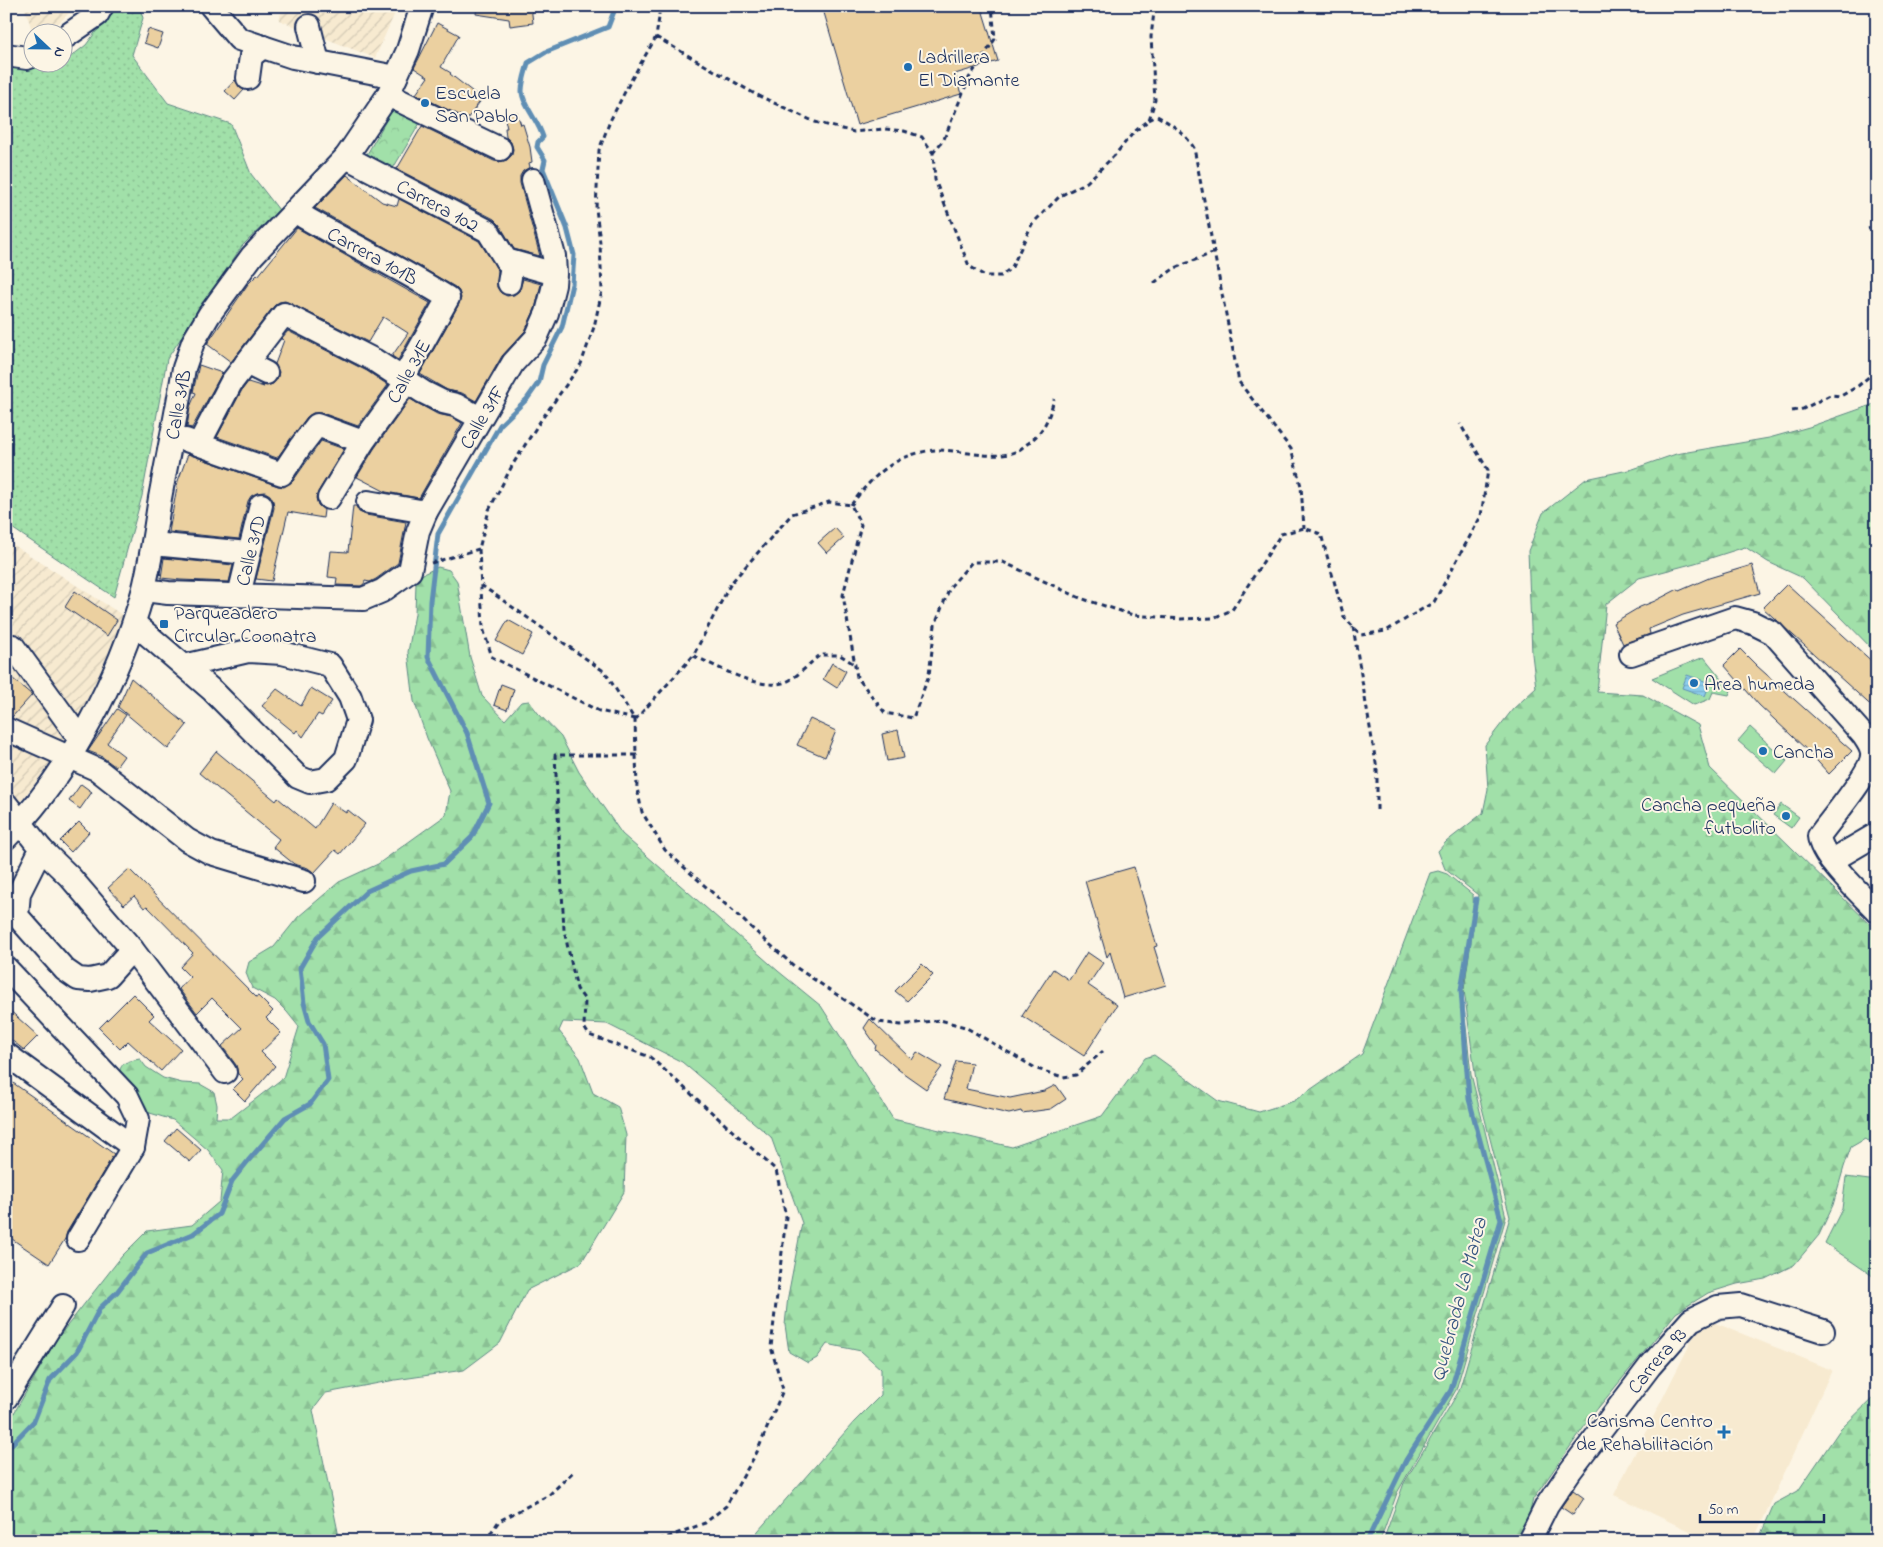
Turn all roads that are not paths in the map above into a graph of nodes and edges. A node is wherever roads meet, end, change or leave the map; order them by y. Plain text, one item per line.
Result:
1 (102, 6) edge
2 (211, 6) edge
3 (422, 6) edge
4 (309, 26) dead end
5 (72, 32) edge
6 (263, 47) junction
7 (6, 55) edge
8 (22, 57) edge
9 (318, 62) junction
10 (248, 78) dead end
11 (392, 86) junction
12 (500, 149) dead end
13 (346, 157) junction
14 (533, 180) dead end
15 (304, 217) dead end
16 (506, 260) junction
17 (552, 273) junction
18 (510, 283) dead end
19 (442, 294) joint
20 (246, 363) junction
21 (266, 372) dead end
22 (406, 380) junction
23 (480, 418) junction
24 (171, 436) junction
25 (363, 442) junction
26 (200, 444) junction
27 (329, 498) dead end
28 (368, 502) dead end
29 (260, 506) dead end
30 (426, 512) junction
31 (153, 544) junction
32 (248, 553) junction
33 (144, 590) junction
34 (239, 596) junction
35 (134, 623) junction
36 (13, 646) dead end
37 (1630, 654) dead end
38 (184, 666) junction
39 (6, 730) edge
40 (75, 749) junction
41 (6, 804) edge
42 (14, 831) edge
43 (1877, 834) edge
44 (41, 849) junction
45 (1831, 860) junction
46 (304, 881) dead end
47 (1877, 911) edge
48 (132, 949) junction
49 (6, 968) edge
50 (6, 1054) edge
51 (225, 1072) dead end
52 (133, 1147) junction
53 (78, 1239) dead end
54 (62, 1306) dead end
55 (1823, 1331) dead end
56 (6, 1398) edge
57 (1529, 1541) edge

1 - 5 street
2 - 6 street
3 - 11 street, Calle 31B
4 - 9 street
6 - 9 street
6 - 10 street
7 - 8 street
9 - 11 street
11 - 12 street
11 - 13 street, Calle 31B
13 - 16 street, Carrera 102
13 - 24 street, Calle 31B
14 - 17 street, Calle 31F
15 - 19 street, Carrera 101B
16 - 17 street
16 - 18 street
17 - 23 street, Calle 31F
19 - 22 street, Calle 31E
20 - 21 street
20 - 22 street
20 - 26 street
22 - 23 street
22 - 25 street, Calle 31E
23 - 30 street, Calle 31F
24 - 26 street
24 - 31 street, Calle 31B
25 - 26 street
25 - 27 street, Calle 31E
28 - 30 street
29 - 32 street, Calle 31D
30 - 34 street, Calle 31F
31 - 32 street
31 - 33 street, Calle 31B
32 - 34 street, Calle 31D
33 - 34 street
33 - 35 street, Calle 31B
35 - 38 street
35 - 40 street, Calle 31B
36 - 40 street
37 - 45 street
38 - 38 street
39 - 40 street
40 - 42 street, Calle 31B
40 - 46 street
41 - 42 street
42 - 44 street
43 - 45 street
44 - 48 street
44 - 48 street
45 - 47 street
48 - 51 street
49 - 52 street
50 - 52 street
52 - 53 street
54 - 56 street
55 - 57 street, Carrera 93

